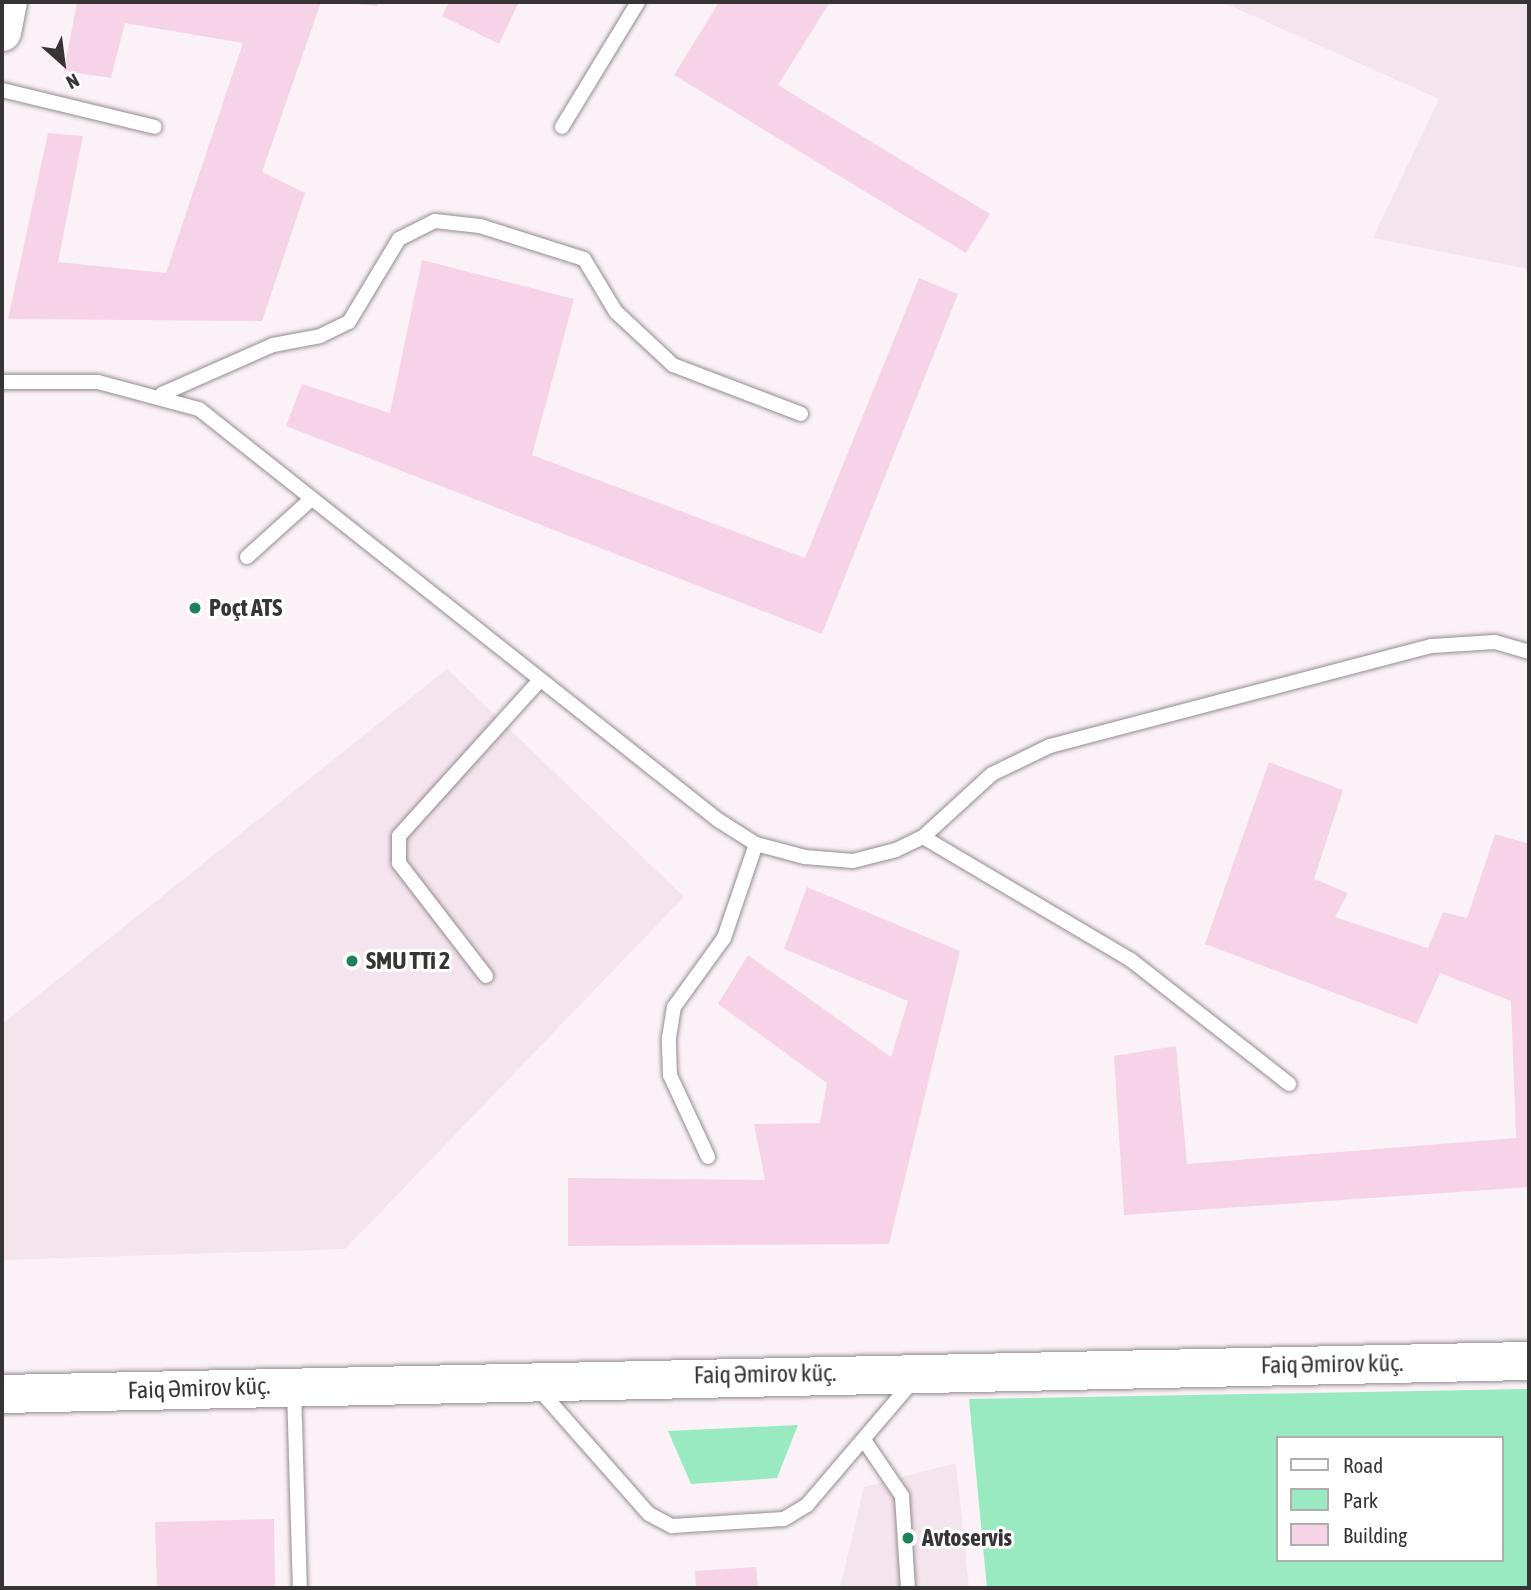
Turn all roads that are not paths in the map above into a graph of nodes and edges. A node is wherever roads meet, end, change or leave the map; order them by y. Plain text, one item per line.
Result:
1 (8, 2) edge
2 (638, 2) edge
3 (2, 32) edge
4 (2, 90) edge
5 (155, 127) dead end
6 (562, 127) dead end
7 (2, 382) edge
8 (162, 394) junction
9 (801, 414) dead end
10 (309, 501) junction
11 (247, 556) dead end
12 (1529, 652) edge
13 (540, 680) junction
14 (923, 837) junction
15 (756, 844) junction
16 (486, 976) dead end
17 (1289, 1084) dead end
18 (708, 1157) dead end
19 (1529, 1361) edge
20 (921, 1371) junction
21 (530, 1378) junction
22 (294, 1385) junction
23 (2, 1394) edge
24 (864, 1440) junction
25 (300, 1588) edge
26 (908, 1588) edge

1 - 3 street
2 - 6 lane
4 - 5 lane
7 - 8 lane
8 - 9 lane
8 - 10 lane
10 - 11 lane
10 - 13 lane
12 - 14 lane
13 - 15 lane
13 - 16 lane
14 - 15 lane
14 - 17 lane
15 - 18 lane
19 - 20 highway, Faiq Əmirov küç.
20 - 21 highway, Faiq Əmirov küç.
20 - 24 lane
21 - 22 highway, Faiq Əmirov küç.
21 - 24 lane
22 - 23 highway, Faiq Əmirov küç.
22 - 25 lane
24 - 26 lane

